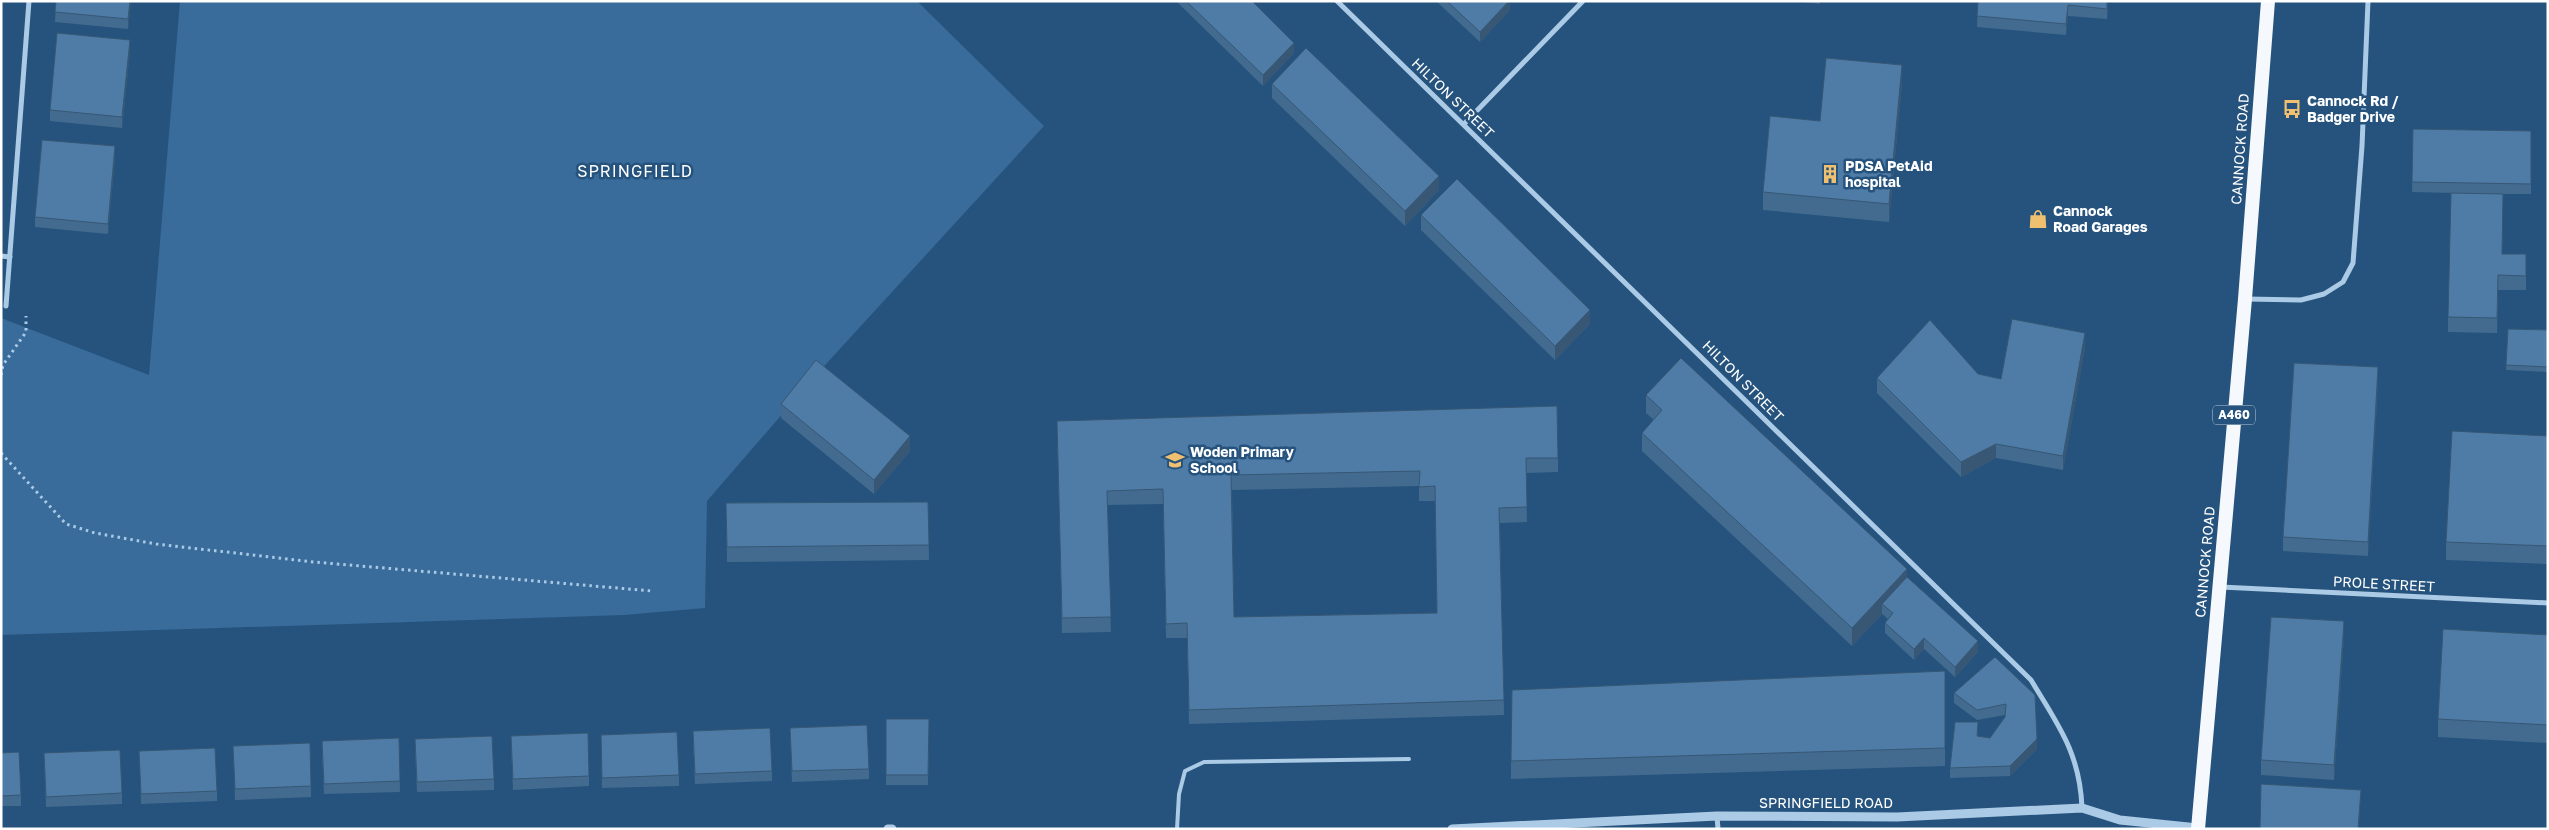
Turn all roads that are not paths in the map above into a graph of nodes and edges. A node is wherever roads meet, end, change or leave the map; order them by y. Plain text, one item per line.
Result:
1 (29, 1) edge
2 (1338, 1) edge
3 (1583, 1) edge
4 (2268, 1) edge
5 (2368, 1) edge
6 (1464, 124) junction
7 (1, 256) edge
8 (10, 257) junction
9 (2245, 299) junction
10 (6, 306) road end
11 (2219, 587) junction
12 (2548, 603) edge
13 (1409, 759) dead end
14 (2082, 808) junction
15 (1717, 816) junction
16 (2198, 828) edge
17 (888, 829) edge
18 (892, 829) edge
19 (1177, 829) edge
20 (1452, 829) edge
21 (1718, 829) edge

1 - 8 street
2 - 6 street, HILTON STREET
3 - 6 street
4 - 9 highway, CANNOCK ROAD / A460
5 - 9 street
6 - 14 street, HILTON STREET
7 - 8 street
8 - 10 street
9 - 11 highway, CANNOCK ROAD / A460
11 - 12 street, PROLE STREET
11 - 16 highway, CANNOCK ROAD / A460
13 - 19 lane
14 - 15 street, SPRINGFIELD ROAD
14 - 16 street, SPRINGFIELD ROAD
15 - 20 street, SPRINGFIELD ROAD
15 - 21 street
17 - 18 street

